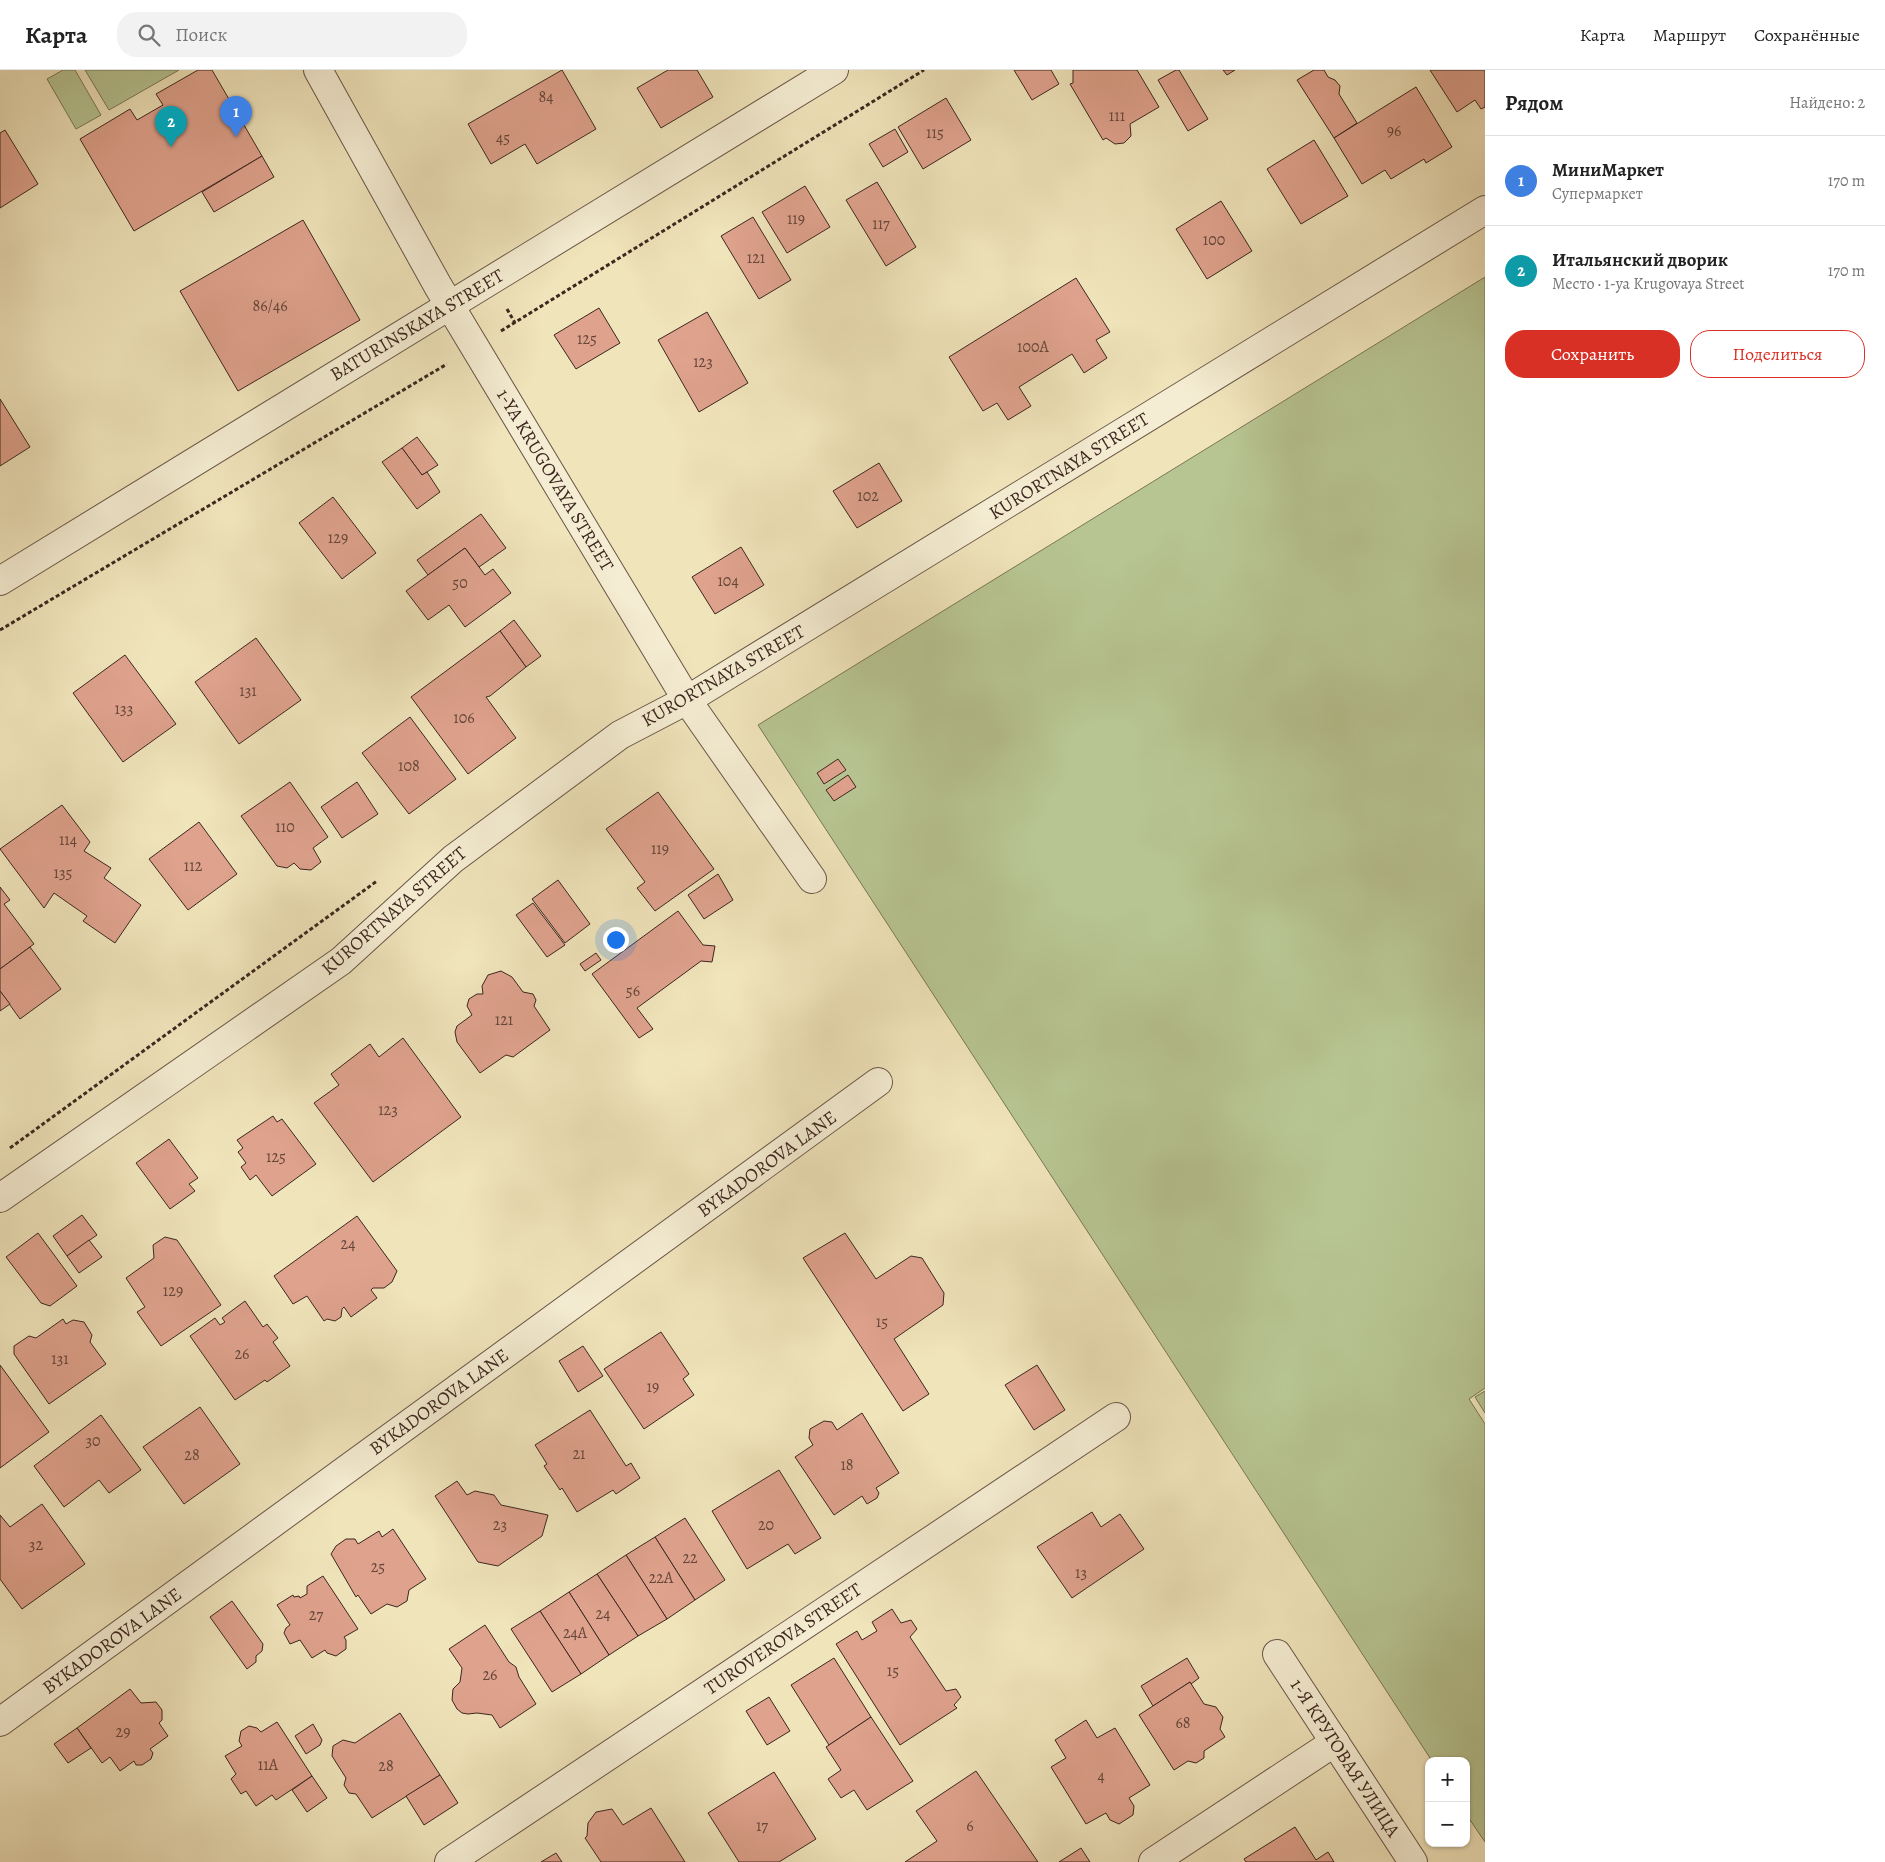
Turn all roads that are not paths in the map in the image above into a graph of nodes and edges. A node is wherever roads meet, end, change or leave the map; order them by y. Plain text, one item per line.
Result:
1 (318, 70) edge
2 (834, 70) edge
3 (1485, 210) edge
4 (449, 305) junction
5 (0, 581) edge
6 (687, 700) junction
7 (812, 879) dead end
8 (878, 1082) dead end
9 (0, 1198) edge
10 (1116, 1417) dead end
11 (1277, 1654) dead end
12 (0, 1722) edge
13 (1335, 1742) junction
14 (449, 1862) edge
15 (1153, 1862) edge
16 (1413, 1862) edge

1 - 4 street, 1-YA KRUGOVAYA STREET
2 - 4 street, BATURINSKAYA STREET
3 - 6 street, KURORTNAYA STREET
4 - 5 street, BATURINSKAYA STREET
4 - 6 street, 1-YA KRUGOVAYA STREET
6 - 7 street, 1-YA KRUGOVAYA STREET
6 - 9 street, KURORTNAYA STREET
8 - 12 street, BYKADOROVA LANE
10 - 14 street, TUROVEROVA STREET
11 - 13 street, 1-Я КРУГОВАЯ УЛИЦА
13 - 15 street
13 - 16 street, 1-Я КРУГОВАЯ УЛИЦА

